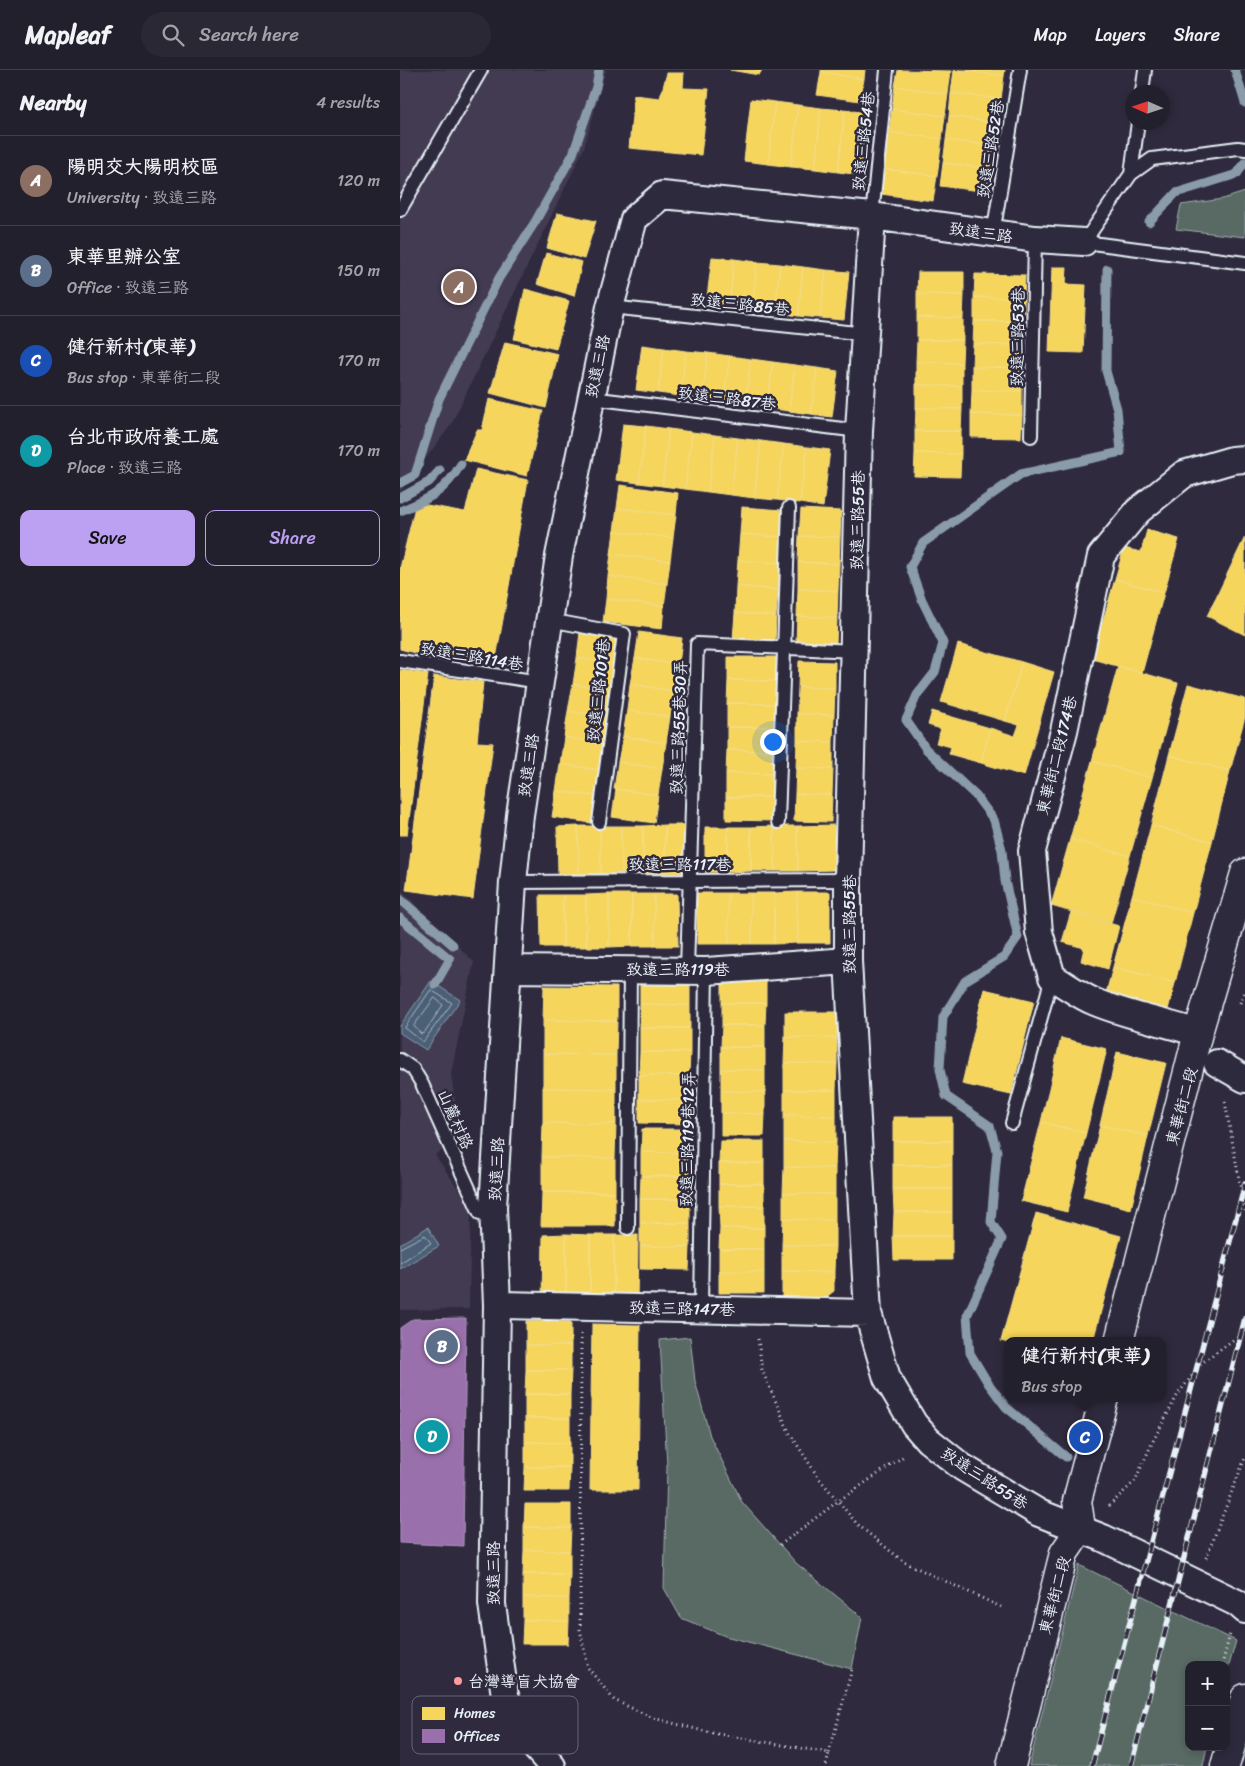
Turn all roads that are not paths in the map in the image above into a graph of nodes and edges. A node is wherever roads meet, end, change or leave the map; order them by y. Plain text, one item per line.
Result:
1 (480, 70) edge
2 (887, 70) edge
3 (1020, 70) edge
4 (1145, 70) edge
5 (1143, 85) edge
6 (1137, 130) edge
7 (1241, 148) edge
8 (1130, 174) junction
9 (400, 210) edge
10 (872, 216) junction
11 (993, 234) junction
12 (1035, 239) junction
13 (1084, 242) junction
14 (1245, 263) edge
15 (610, 307) junction
16 (866, 334) junction
17 (591, 398) junction
18 (859, 431) junction
19 (1031, 436) dead end
20 (1245, 459) edge
21 (789, 508) dead end
22 (549, 620) junction
23 (784, 648) junction
24 (855, 651) junction
25 (400, 661) edge
26 (540, 682) junction
27 (599, 822) dead end
28 (778, 822) dead end
29 (1245, 873) edge
30 (689, 880) junction
31 (848, 880) junction
32 (513, 882) junction
33 (848, 961) junction
34 (508, 969) junction
35 (630, 969) junction
36 (697, 970) junction
37 (1052, 977) junction
38 (1198, 1033) junction
39 (400, 1060) edge
40 (1217, 1063) dead end
41 (1245, 1079) edge
42 (1012, 1123) dead end
43 (493, 1212) junction
44 (628, 1228) dead end
45 (496, 1305) junction
46 (701, 1308) junction
47 (868, 1313) junction
48 (1120, 1337) edge
49 (1103, 1402) edge
50 (1081, 1528) junction
51 (1245, 1610) edge
52 (506, 1696) edge
53 (1245, 1698) edge
54 (541, 1754) edge
55 (552, 1766) edge
56 (1011, 1766) edge
57 (1225, 1766) edge

1 - 9 lane
2 - 10 lane, 致遠三路54巷
3 - 11 lane, 致遠三路52巷
4 - 5 lane
6 - 8 lane
7 - 8 lane
8 - 13 lane
10 - 11 street, 致遠三路
10 - 15 street, 致遠三路
10 - 16 street, 致遠三路55巷
11 - 12 street, 致遠三路
12 - 13 street, 致遠三路
12 - 19 lane, 致遠三路53巷
13 - 14 lane
15 - 16 lane, 致遠三路85巷
15 - 17 street, 致遠三路
16 - 18 street, 致遠三路55巷
17 - 18 lane, 致遠三路87巷
17 - 22 street, 致遠三路
18 - 24 street, 致遠三路55巷
20 - 37 street, 東華街二段174巷
21 - 23 lane
22 - 26 street, 致遠三路
22 - 27 lane, 致遠三路101巷
23 - 24 lane, 致遠三路55巷30弄
23 - 28 lane
23 - 30 lane, 致遠三路55巷30弄
24 - 31 street, 致遠三路55巷
25 - 26 lane, 致遠三路114巷
26 - 32 street, 致遠三路
29 - 38 street, 東華街二段
30 - 31 lane, 致遠三路117巷
30 - 32 lane, 致遠三路117巷
30 - 36 lane, 致遠三路55巷30弄
31 - 33 street, 致遠三路55巷
32 - 34 street, 致遠三路
33 - 36 street, 致遠三路119巷
33 - 47 street, 致遠三路55巷
34 - 35 street, 致遠三路119巷
34 - 43 street, 致遠三路
35 - 36 street, 致遠三路119巷
35 - 44 lane
36 - 46 lane, 致遠三路119巷12弄
37 - 38 street
37 - 42 lane
38 - 48 street, 東華街二段
39 - 43 lane, 山麓村路
40 - 41 street
43 - 45 street, 致遠三路
45 - 46 street, 致遠三路147巷
45 - 52 street, 致遠三路
46 - 47 street, 致遠三路147巷
47 - 50 street, 致遠三路55巷
49 - 50 street
50 - 51 street, 致遠三路55巷
50 - 56 street, 東華街二段
53 - 57 street
54 - 55 street, 致遠三路

